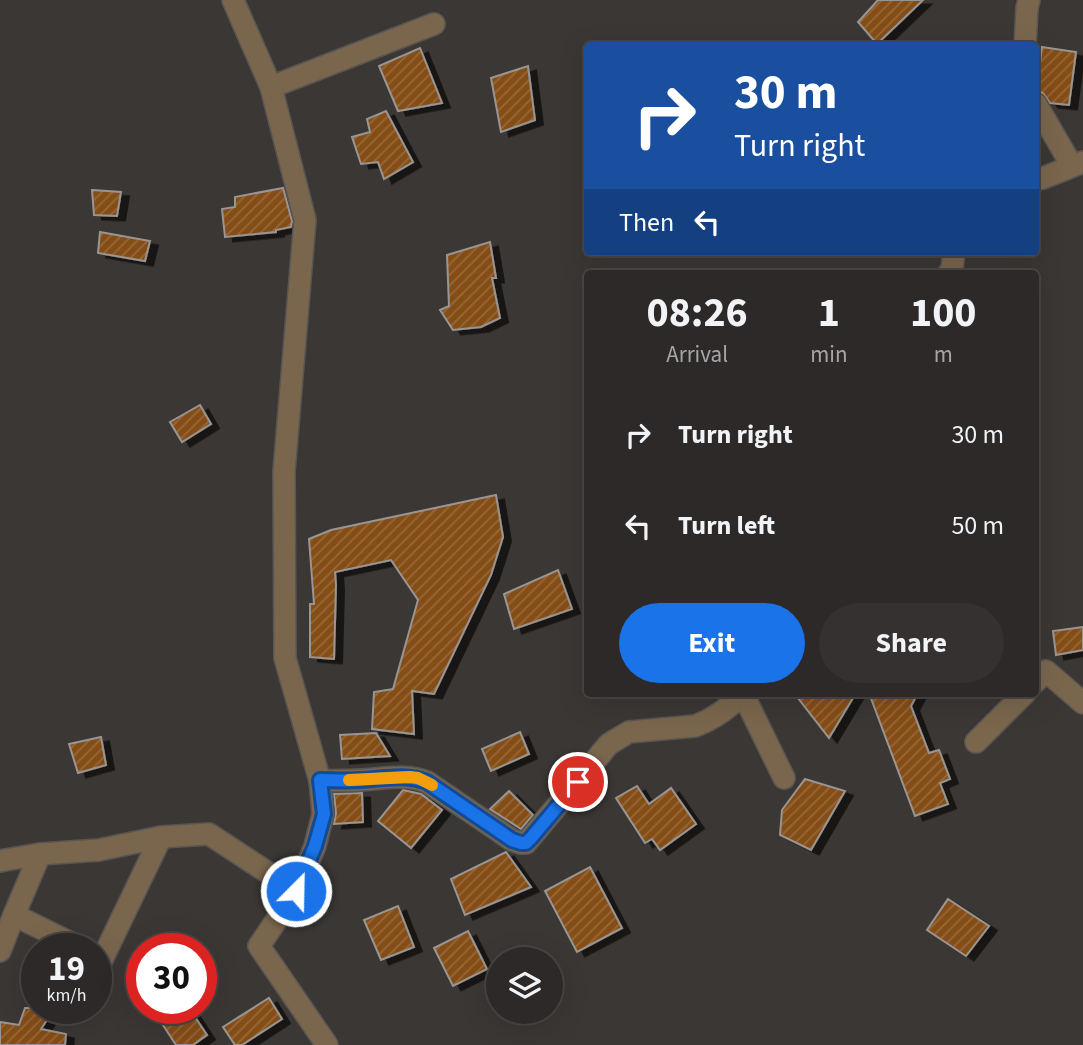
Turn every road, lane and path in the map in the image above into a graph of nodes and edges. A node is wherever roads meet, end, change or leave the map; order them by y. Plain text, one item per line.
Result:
1 (233, 0) edge
2 (1029, 0) edge
3 (434, 24) dead end
4 (1025, 42) edge
5 (271, 87) junction
6 (1039, 108) edge
7 (1078, 164) edge
8 (1039, 179) edge
9 (1039, 678) edge
10 (740, 697) edge
11 (745, 697) edge
12 (1021, 697) edge
13 (1083, 703) edge
14 (976, 742) dead end
15 (784, 778) dead end
16 (320, 780) junction
17 (161, 837) junction
18 (40, 854) junction
19 (0, 861) edge
20 (296, 891) junction
21 (13, 915) junction
22 (50, 933) edge
23 (112, 934) edge
24 (0, 951) edge
25 (320, 1042) edge

1 - 5 street
2 - 4 street
3 - 5 street
5 - 16 street
6 - 7 street
7 - 8 street
9 - 13 street
10 - 16 street
11 - 15 street
12 - 14 street
16 - 20 street
17 - 18 street
17 - 20 street
17 - 23 street
18 - 19 street
18 - 21 street
20 - 25 street
21 - 22 street
21 - 24 street

